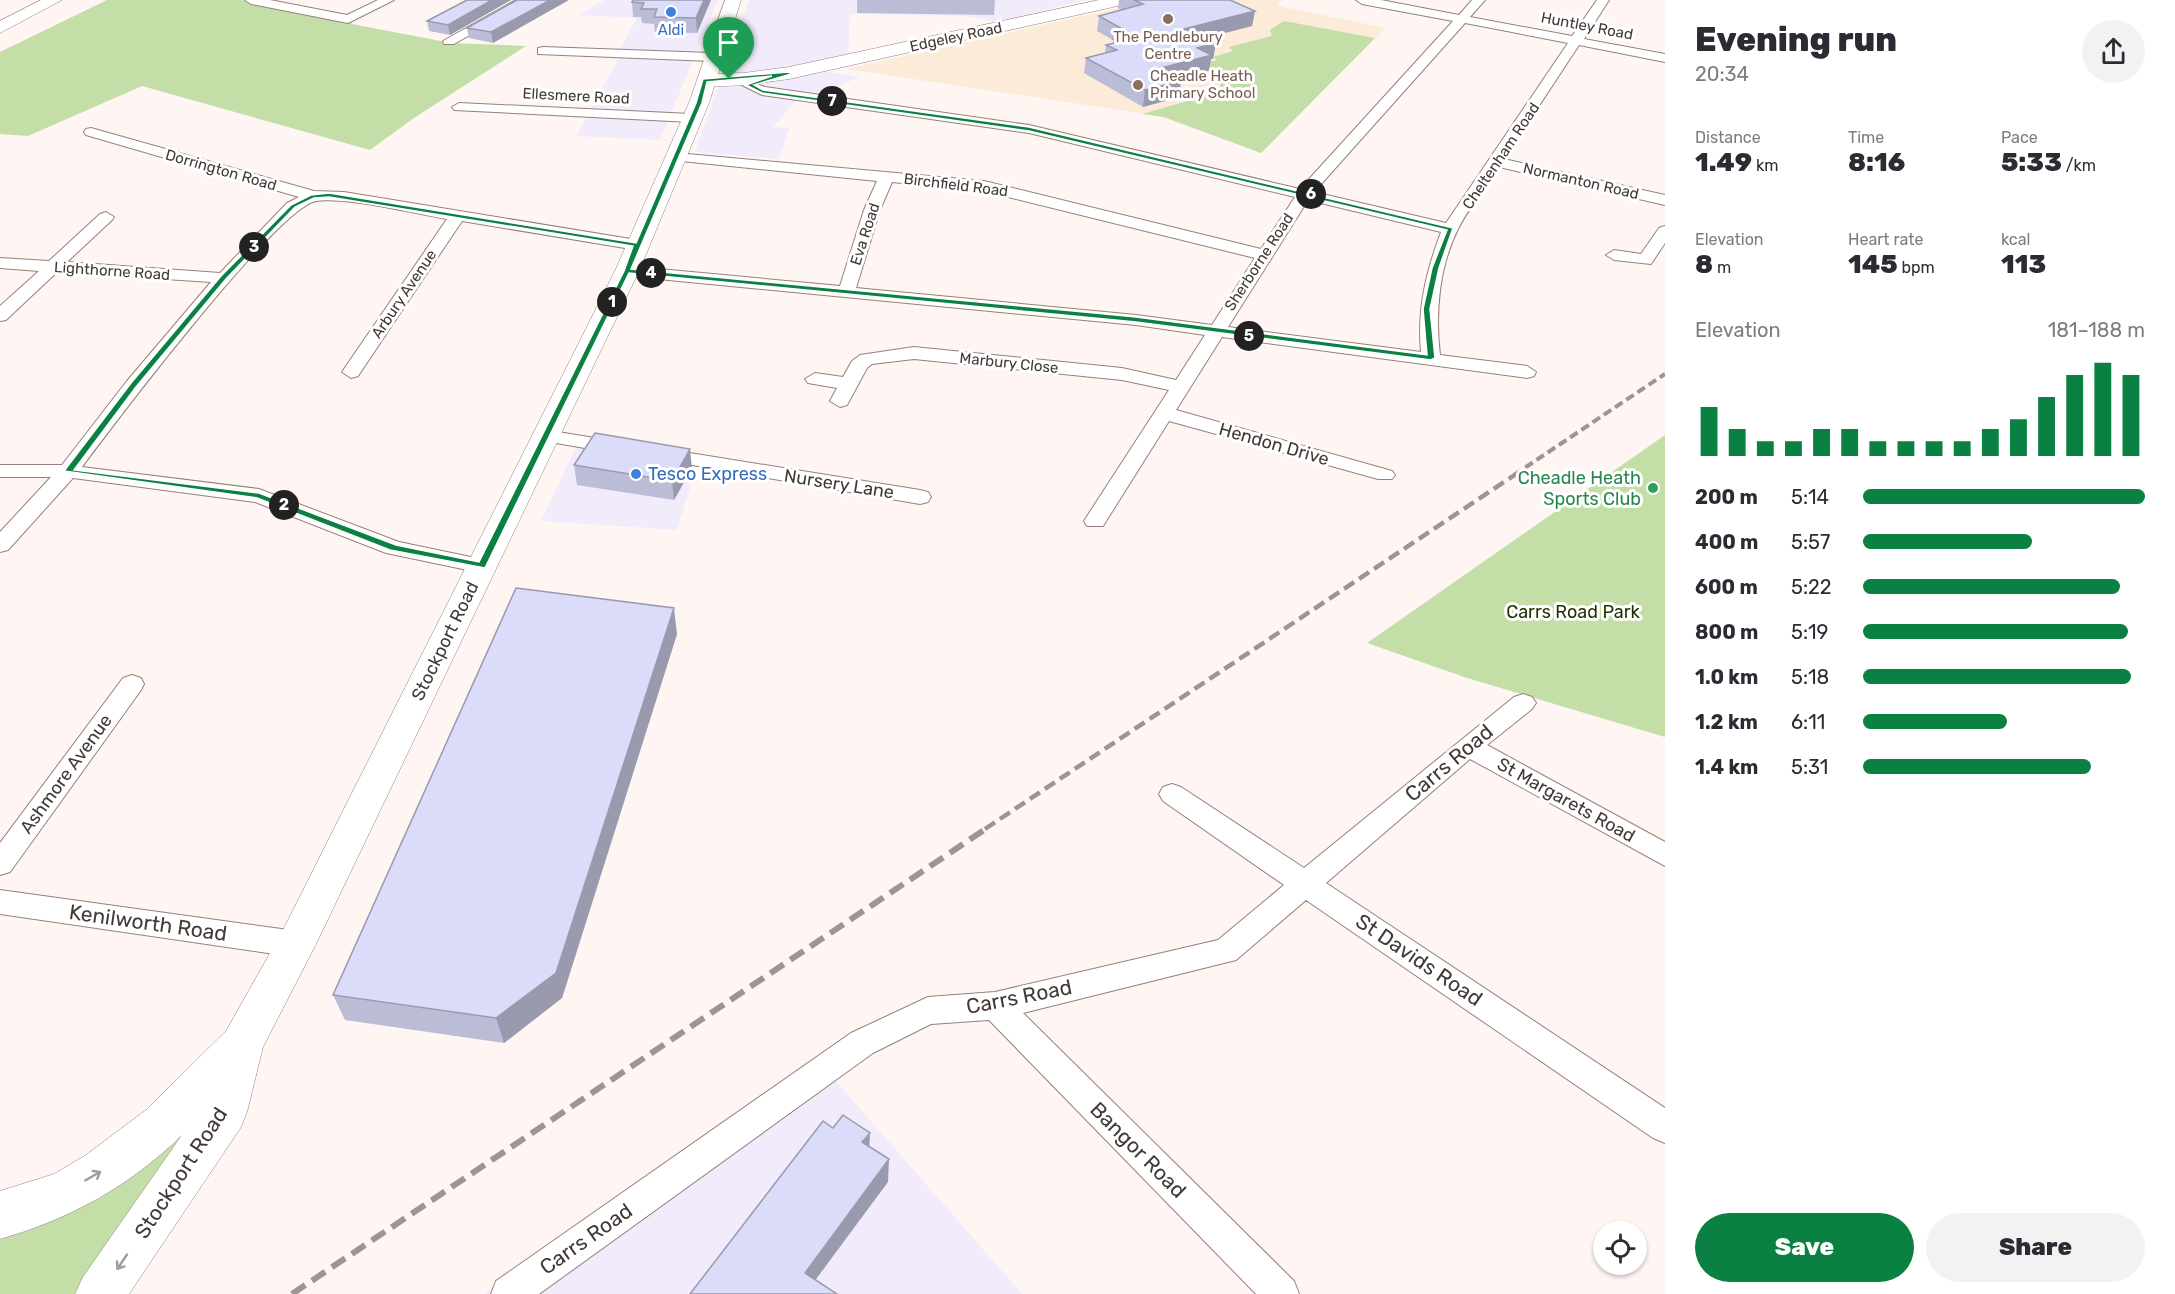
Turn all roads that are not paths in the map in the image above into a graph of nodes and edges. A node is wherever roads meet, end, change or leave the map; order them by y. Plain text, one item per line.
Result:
1 (21, 0) edge
2 (54, 0) edge
3 (251, 0) edge
4 (388, 0) edge
5 (525, 0) edge
6 (733, 0) edge
7 (1122, 0) edge
8 (1362, 0) edge
9 (1479, 0) edge
10 (1603, 0) edge
11 (0, 11) edge
12 (1462, 19) junction
13 (0, 27) edge
14 (449, 41) dead end
15 (1578, 42) junction
16 (543, 51) dead end
17 (712, 57) junction
18 (1665, 58) edge
19 (746, 85) junction
20 (700, 96) junction
21 (459, 107) dead end
22 (91, 132) dead end
23 (676, 157) junction
24 (1497, 162) junction
25 (886, 178) junction
26 (1305, 193) junction
27 (313, 196) junction
28 (1665, 200) edge
29 (457, 216) junction
30 (106, 217) dead end
31 (1450, 229) junction
32 (1665, 231) edge
33 (637, 245) junction
34 (1265, 255) junction
35 (1614, 255) dead end
36 (0, 263) edge
37 (52, 267) junction
38 (627, 271) junction
39 (224, 278) junction
40 (847, 290) junction
41 (0, 316) edge
42 (1214, 332) junction
43 (1431, 358) junction
44 (351, 372) dead end
45 (1527, 372) dead end
46 (815, 379) dead end
47 (849, 384) junction
48 (1181, 387) junction
49 (840, 401) dead end
50 (1163, 413) junction
51 (546, 436) junction
52 (0, 471) edge
53 (68, 471) junction
54 (1385, 475) dead end
55 (920, 497) dead end
56 (1095, 521) dead end
57 (0, 545) edge
58 (482, 566) junction
59 (132, 684) dead end
60 (1523, 703) dead end
61 (1468, 746) junction
62 (1172, 794) dead end
63 (1665, 855) edge
64 (0, 864) edge
65 (1305, 884) junction
66 (0, 902) edge
67 (296, 944) junction
68 (995, 1006) junction
69 (242, 1044) junction
70 (1665, 1127) edge
71 (0, 1215) edge
72 (100, 1294) edge
73 (509, 1294) edge
74 (1281, 1294) edge

1 - 11 main road
2 - 13 main road
3 - 4 street
5 - 14 street
6 - 17 main road, Stockport Road
7 - 19 main road, Edgeley Road
8 - 12 street, Huntley Road
9 - 12 street, Sherborne Road
10 - 15 street, Cheltenham Road
12 - 15 street, Huntley Road
12 - 26 street, Sherborne Road
15 - 18 street, Huntley Road
15 - 24 street, Cheltenham Road
16 - 17 street
17 - 19 main road
17 - 20 main road, Stockport Road
19 - 20 main road, Edgeley Road
19 - 26 street
20 - 21 street, Ellesmere Road
20 - 23 main road, Stockport Road
22 - 27 street, Dorrington Road
23 - 25 street, Birchfield Road
23 - 33 main road, Stockport Road
24 - 28 street, Normanton Road
24 - 31 street, Cheltenham Road
25 - 34 street, Birchfield Road
25 - 40 street, Eva Road
26 - 31 street
26 - 34 street, Sherborne Road
27 - 29 street, Dorrington Road
27 - 39 street
29 - 33 street, Dorrington Road
29 - 44 street, Arbury Avenue
30 - 37 street
31 - 43 street, Cheltenham Road
32 - 35 street
33 - 38 main road, Stockport Road
34 - 42 street, Sherborne Road
36 - 37 street, Lighthorne Road
37 - 39 street, Lighthorne Road
37 - 41 street
38 - 40 street
38 - 51 main road, Stockport Road
39 - 53 street
40 - 42 street
42 - 43 street
42 - 48 street, Sherborne Road
43 - 45 street
46 - 47 street
47 - 48 street, Marbury Close
47 - 49 street, Marbury Close
48 - 50 street, Sherborne Road
50 - 54 street, Hendon Drive
50 - 56 street, Sherborne Road
51 - 55 street, Nursery Lane
51 - 58 main road, Stockport Road
52 - 53 street
53 - 57 street
53 - 58 street
58 - 67 main road, Stockport Road
59 - 64 street, Ashmore Avenue
60 - 61 street, Carrs Road
61 - 63 street, St Margarets Road
61 - 65 street, Carrs Road
62 - 65 street, St Davids Road
65 - 68 street, Carrs Road
65 - 70 street, St Davids Road
66 - 67 street, Kenilworth Road
67 - 69 main road, Stockport Road
68 - 73 street, Carrs Road
68 - 74 street, Bangor Road
71 -> 69 main road, Stockport Road
69 -> 72 main road, Stockport Road

